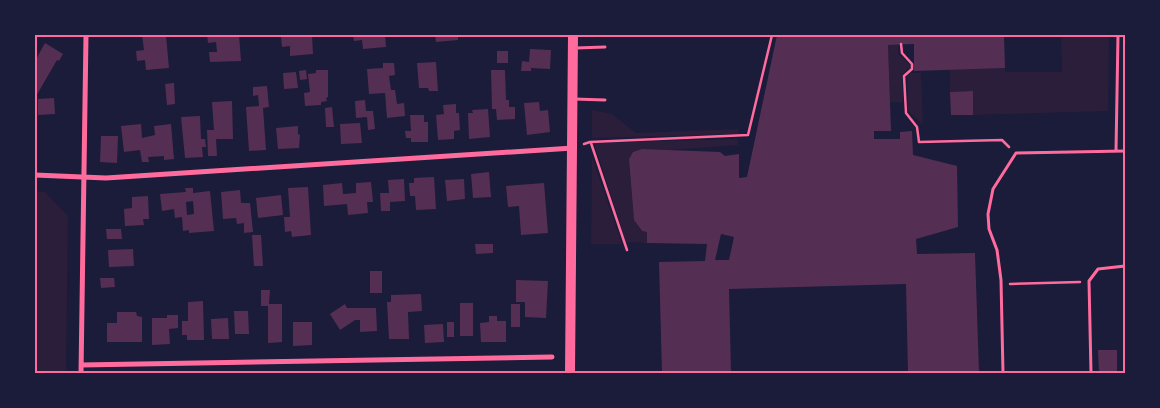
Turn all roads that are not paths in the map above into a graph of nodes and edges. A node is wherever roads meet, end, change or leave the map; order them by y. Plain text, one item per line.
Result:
1 (86, 35) edge
2 (573, 35) edge
3 (1118, 35) edge
4 (605, 47) dead end
5 (573, 48) junction
6 (573, 99) junction
7 (605, 100) dead end
8 (573, 148) junction
9 (1125, 150) edge
10 (1116, 151) junction
11 (35, 175) edge
12 (83, 177) junction
13 (1125, 266) edge
14 (552, 357) dead end
15 (81, 365) junction
16 (81, 373) edge
17 (570, 373) edge
18 (1003, 373) edge
19 (1091, 373) edge

1 - 12 street
2 - 5 main road
3 - 10 lane
4 - 5 lane
5 - 6 main road
6 - 7 lane
6 - 8 main road
8 - 12 street
8 - 17 main road
9 - 10 lane
10 - 18 lane
11 - 12 street
12 - 15 street
13 - 19 lane
14 - 15 street
15 - 16 street

